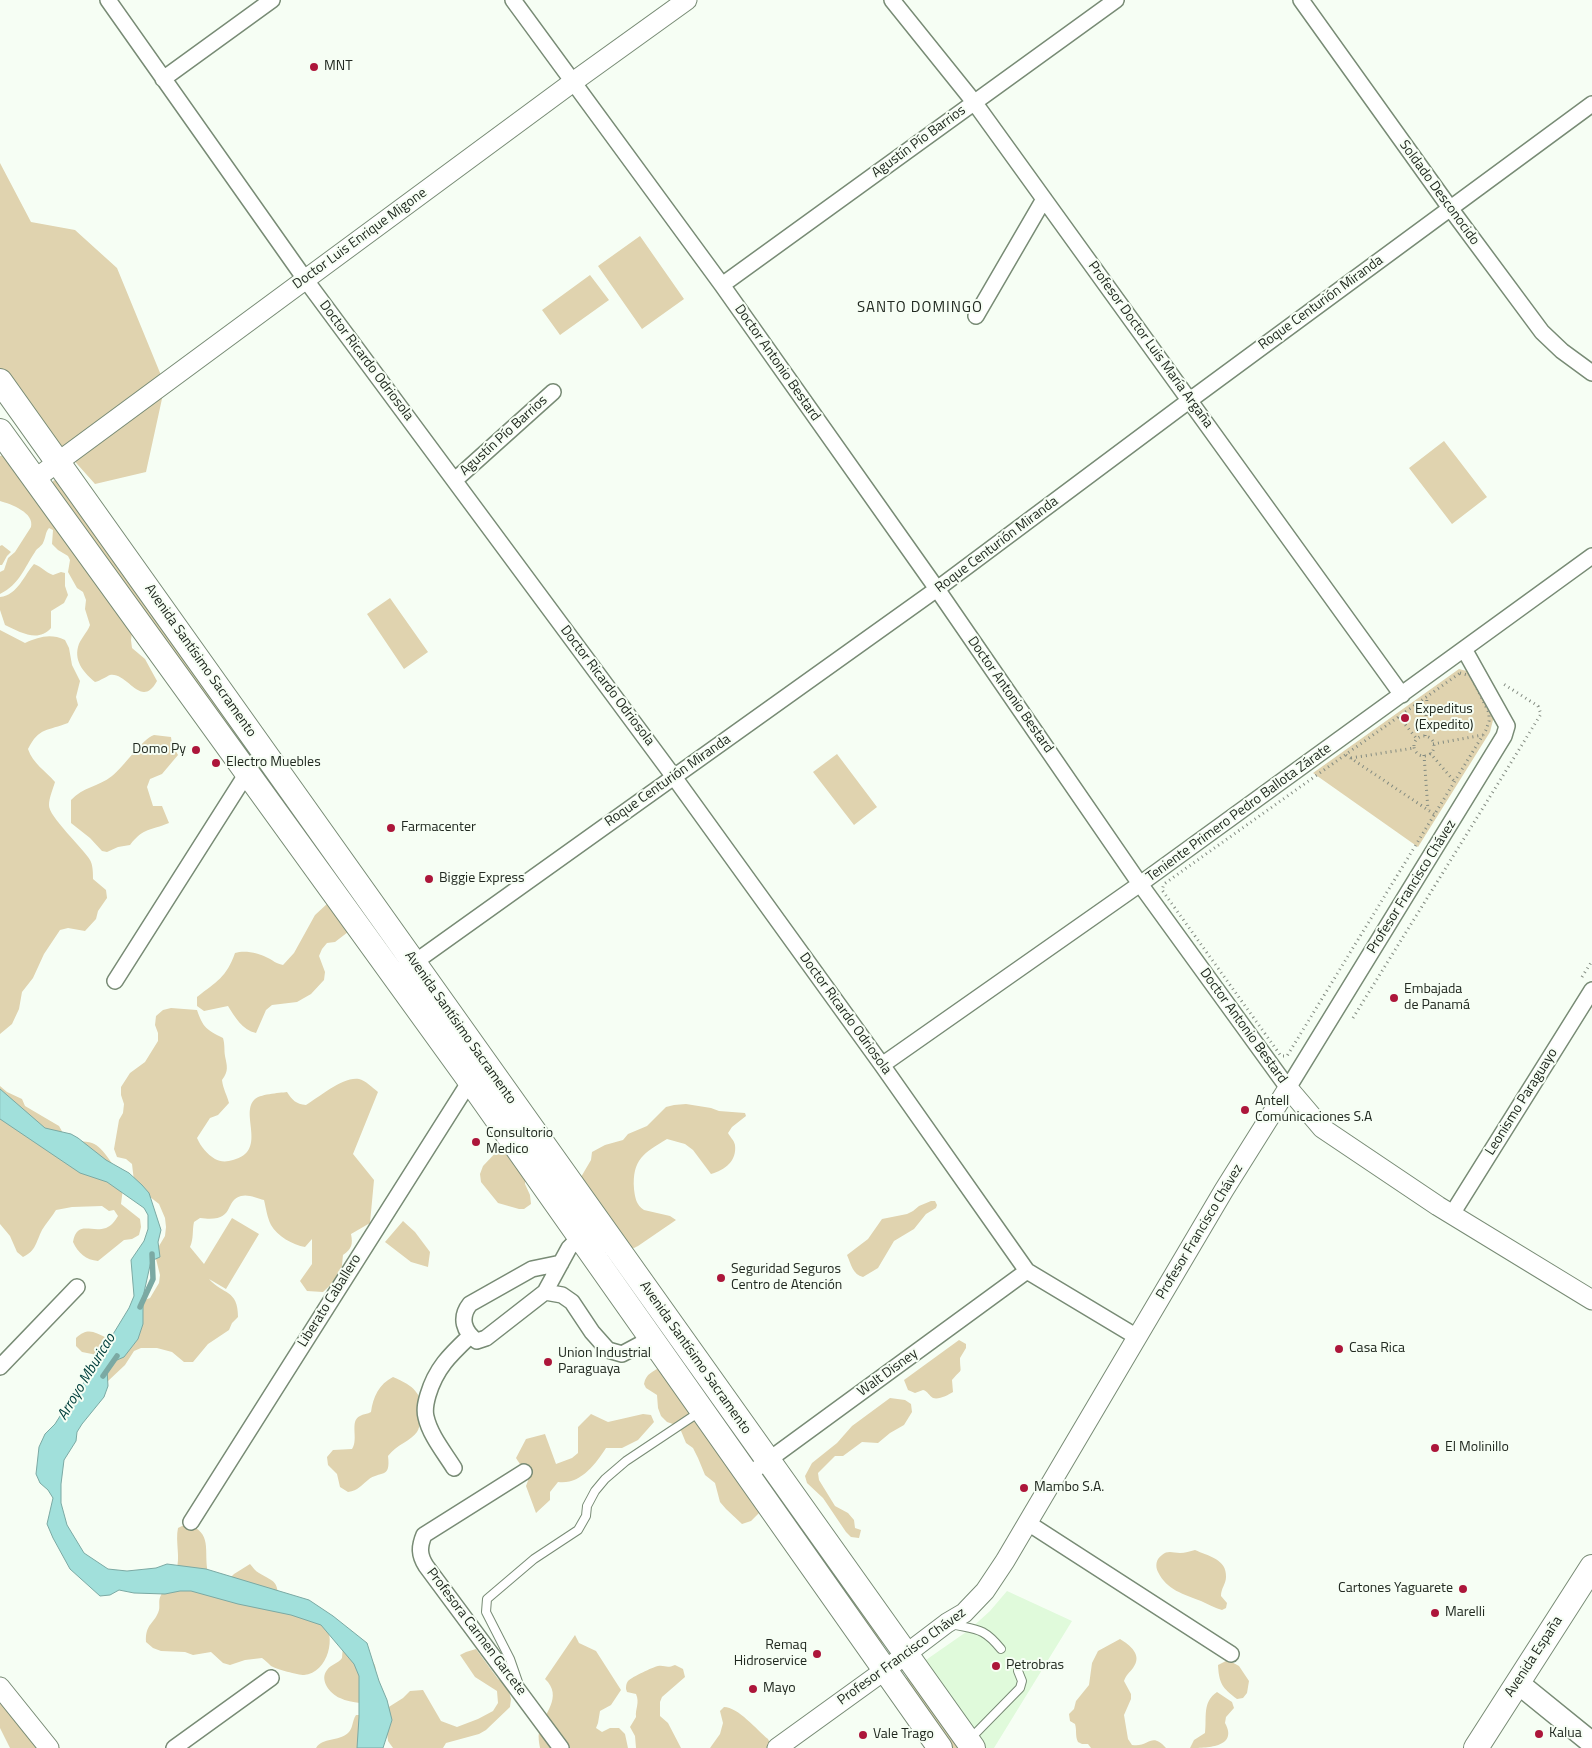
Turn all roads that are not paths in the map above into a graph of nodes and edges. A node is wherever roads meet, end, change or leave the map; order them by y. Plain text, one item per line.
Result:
1 (108, 0) edge
2 (272, 0) edge
3 (513, 0) edge
4 (687, 0) edge
5 (892, 0) edge
6 (1116, 0) edge
7 (1301, 0) edge
8 (163, 78) junction
9 (573, 82) junction
10 (974, 102) junction
11 (1592, 104) edge
12 (1044, 199) junction
13 (1450, 208) junction
14 (305, 279) junction
15 (722, 285) junction
16 (976, 316) dead end
17 (1592, 373) edge
18 (0, 381) edge
19 (553, 392) dead end
20 (1190, 400) junction
21 (27, 418) junction
22 (2, 439) edge
23 (58, 462) junction
24 (35, 479) junction
25 (454, 480) junction
26 (1592, 556) edge
27 (937, 590) junction
28 (1464, 649) junction
29 (1402, 695) junction
30 (247, 773) junction
31 (674, 777) junction
32 (1140, 884) junction
33 (414, 962) junction
34 (395, 976) junction
35 (115, 981) dead end
36 (1592, 990) edge
37 (882, 1065) junction
38 (470, 1081) junction
39 (1288, 1088) junction
40 (1452, 1214) junction
41 (597, 1220) junction
42 (580, 1237) junction
43 (561, 1263) junction
44 (1027, 1271) junction
45 (77, 1287) dead end
46 (545, 1292) junction
47 (1592, 1300) edge
48 (470, 1336) junction
49 (1137, 1337) junction
50 (652, 1338) junction
51 (0, 1367) edge
52 (702, 1410) junction
53 (769, 1460) junction
54 (454, 1468) dead end
55 (524, 1472) dead end
56 (748, 1475) junction
57 (191, 1522) dead end
58 (1028, 1523) junction
59 (1592, 1567) edge
60 (947, 1623) junction
61 (1000, 1649) dead end
62 (906, 1654) junction
63 (1230, 1654) dead end
64 (886, 1670) junction
65 (1018, 1671) dead end
66 (271, 1678) dead end
67 (516, 1686) junction
68 (0, 1687) edge
69 (1523, 1693) junction
70 (1584, 1737) edge
71 (970, 1745) edge
72 (50, 1748) edge
73 (174, 1748) edge
74 (561, 1748) edge
75 (777, 1748) edge
76 (940, 1748) edge
77 (1476, 1748) edge

1 - 8 street, Doctor Ricardo Odriosola
2 - 8 street
3 - 9 street, Doctor Antonio Bestard
4 - 9 street, Doctor Luis Enrique Migone
5 - 10 street, Profesor Doctor Luis María Argaña
6 - 10 street, Agustín Pío Barrios
7 - 13 street, Soldado Desconocido
8 - 14 street, Doctor Ricardo Odriosola
9 - 14 street, Doctor Luis Enrique Migone
9 - 15 street, Doctor Antonio Bestard
10 - 12 street, Profesor Doctor Luis María Argaña
10 - 15 street, Agustín Pío Barrios
11 - 13 street, Roque Centurión Miranda
12 - 16 street
12 - 20 street, Profesor Doctor Luis María Argaña
13 - 17 street, Soldado Desconocido
13 - 20 street, Roque Centurión Miranda
14 - 23 street, Doctor Luis Enrique Migone
14 - 25 street, Doctor Ricardo Odriosola
15 - 27 street, Doctor Antonio Bestard
18 - 21 main road, Avenida Santísimo Sacramento
19 - 25 street, Agustín Pío Barrios
20 - 27 street, Roque Centurión Miranda
20 - 29 street, Profesor Doctor Luis María Argaña
21 - 22 street
21 - 23 main road, Avenida Santísimo Sacramento
22 - 24 main road, Avenida Santísimo Sacramento
23 - 24 street, Doctor Luis Enrique Migone
23 - 33 main road, Avenida Santísimo Sacramento
24 - 30 main road, Avenida Santísimo Sacramento
25 - 31 street, Doctor Ricardo Odriosola
26 - 28 street, Teniente Primero Pedro Ballota Zárate
27 - 31 street, Roque Centurión Miranda
27 - 32 street, Doctor Antonio Bestard
28 - 29 street, Teniente Primero Pedro Ballota Zárate
28 - 39 street, Profesor Francisco Chávez
29 - 32 street, Teniente Primero Pedro Ballota Zárate
30 - 34 main road, Avenida Santísimo Sacramento
30 - 35 street
31 - 33 street, Roque Centurión Miranda
31 - 37 street, Doctor Ricardo Odriosola
32 - 37 street, Teniente Primero Pedro Ballota Zárate
32 - 39 street, Doctor Antonio Bestard
33 - 34 street, Roque Centurión Miranda
33 - 41 main road, Avenida Santísimo Sacramento
34 - 38 main road, Avenida Santísimo Sacramento
36 - 40 street, Leonismo Paraguayo
37 - 44 street, Doctor Ricardo Odriosola
38 - 42 main road, Avenida Santísimo Sacramento
38 - 57 street, Liberato Caballero
39 - 40 street, Doctor Antonio Bestard
39 - 49 street, Profesor Francisco Chávez
40 - 47 street, Doctor Antonio Bestard
41 - 42 main road
41 - 53 main road, Avenida Santísimo Sacramento
42 - 43 street
42 - 50 main road, Avenida Santísimo Sacramento
43 - 46 street
43 - 48 street
44 - 49 street, Doctor Ricardo Odriosola
44 - 53 street, Walt Disney
45 - 51 street
46 - 48 street
46 - 50 street
48 - 54 street
49 - 58 street, Profesor Francisco Chávez
50 - 52 main road, Avenida Santísimo Sacramento
52 - 56 main road, Avenida Santísimo Sacramento
52 - 67 lane
53 - 56 street, Walt Disney
53 - 62 main road, Avenida Santísimo Sacramento
55 - 67 street, Profesora Carmen Garcete
56 - 64 main road, Avenida Santísimo Sacramento
58 - 60 street, Profesor Francisco Chávez
58 - 63 street
59 - 69 main road, Avenida España
60 - 61 lane
60 - 62 street, Profesor Francisco Chávez
62 - 64 street, Profesor Francisco Chávez
62 - 71 main road, Avenida Santísimo Sacramento
64 - 75 street, Profesor Francisco Chávez
64 - 76 main road, Avenida Santísimo Sacramento
65 - 71 lane
66 - 73 street
67 - 74 street, Profesora Carmen Garcete
68 - 72 street
69 - 70 main road
69 - 77 main road, Avenida España

